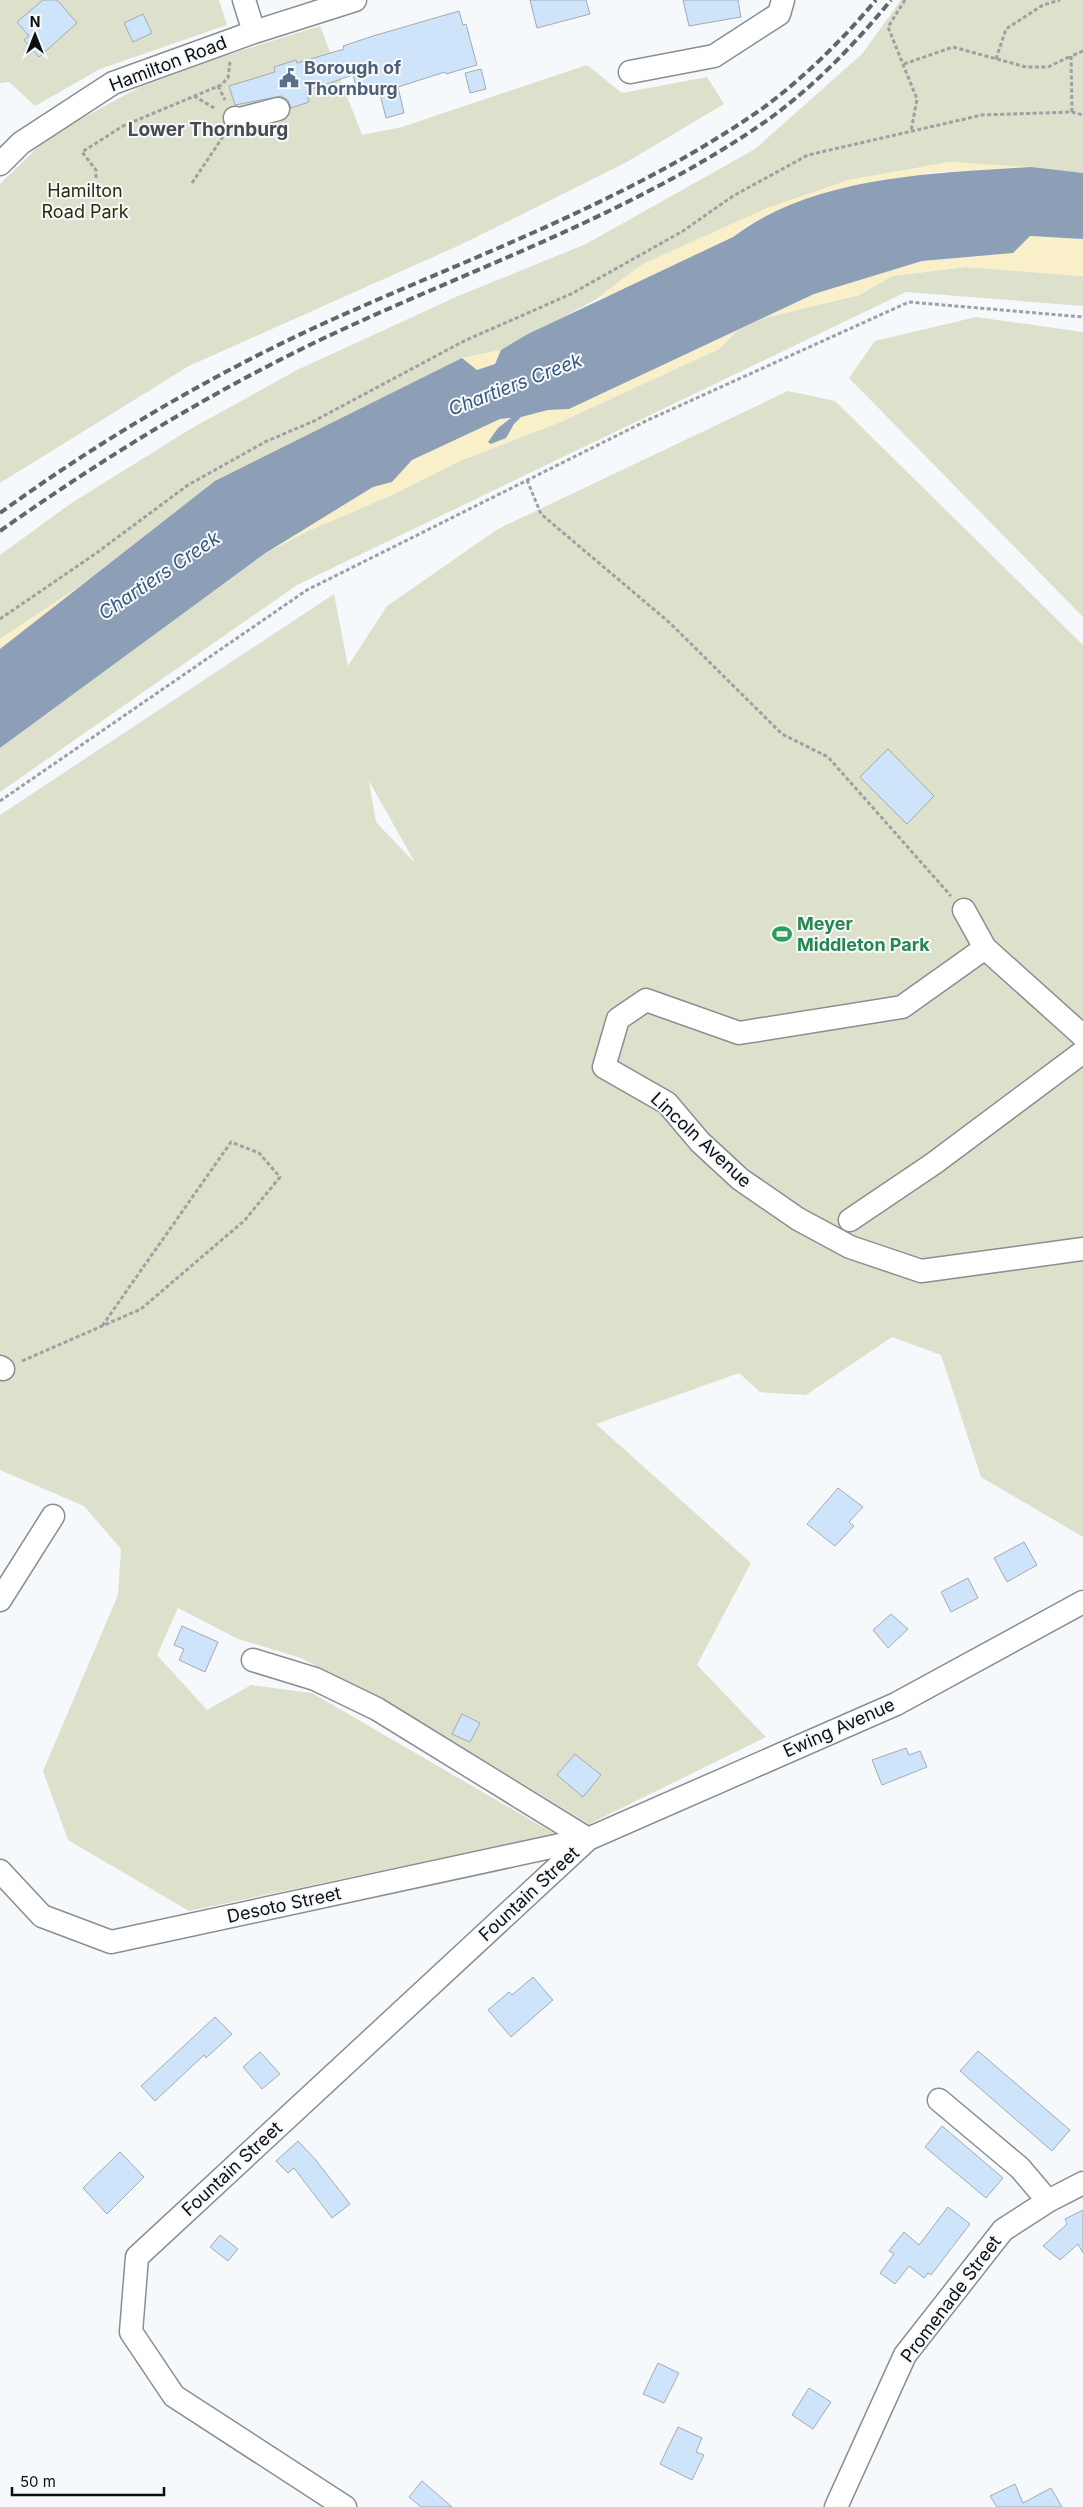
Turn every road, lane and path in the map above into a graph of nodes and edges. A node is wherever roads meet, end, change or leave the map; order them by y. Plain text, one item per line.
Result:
1 (244, 0) edge
2 (355, 0) edge
3 (783, 0) edge
4 (906, 0) edge
5 (1060, 0) edge
6 (254, 32) junction
7 (1083, 51) edge
8 (1071, 56) junction
9 (230, 57) dead end
10 (996, 59) junction
11 (904, 64) junction
12 (630, 72) dead end
13 (218, 86) junction
14 (193, 95) junction
15 (231, 107) junction
16 (278, 109) dead end
17 (1072, 112) junction
18 (1083, 115) edge
19 (911, 131) junction
20 (0, 164) edge
21 (96, 178) dead end
22 (192, 183) dead end
23 (1083, 317) edge
24 (527, 480) junction
25 (0, 619) edge
26 (0, 801) edge
27 (964, 910) joint
28 (985, 948) junction
29 (1083, 1036) edge
30 (1083, 1052) edge
31 (798, 1219) junction
32 (850, 1220) junction
33 (1083, 1249) edge
34 (864, 1252) junction
35 (102, 1326) junction
36 (2, 1368) edge
37 (53, 1516) dead end
38 (0, 1600) edge
39 (1083, 1602) edge
40 (253, 1660) dead end
41 (588, 1839) junction
42 (0, 1871) edge
43 (939, 2100) dead end
44 (1083, 2183) edge
45 (1048, 2202) junction
46 (345, 2507) edge
47 (836, 2507) edge

1 - 6 street
2 - 6 street, Hamilton Road
3 - 12 street
4 - 11 path
5 - 10 path
6 - 20 street, Hamilton Road
7 - 8 path
8 - 10 path
8 - 17 path
9 - 13 path
10 - 11 path
11 - 19 path
13 - 14 path
13 - 15 path
14 - 15 path
14 - 21 path
15 - 16 street
15 - 22 path
17 - 18 path
17 - 19 path
19 - 25 path
23 - 24 path
24 - 26 path
24 - 27 path
27 - 28 street
28 - 29 street
28 - 31 street, Lincoln Avenue
30 - 32 street
31 - 32 street
31 - 34 street, Lincoln Avenue
32 - 34 street
33 - 34 street, Lincoln Avenue
35 - 35 path
35 - 36 path
37 - 38 street
39 - 41 street, Ewing Avenue
40 - 41 street
41 - 42 street, Desoto Street
41 - 46 street, Fountain Street
43 - 45 street
44 - 45 street, Promenade Street
45 - 47 street, Promenade Street

